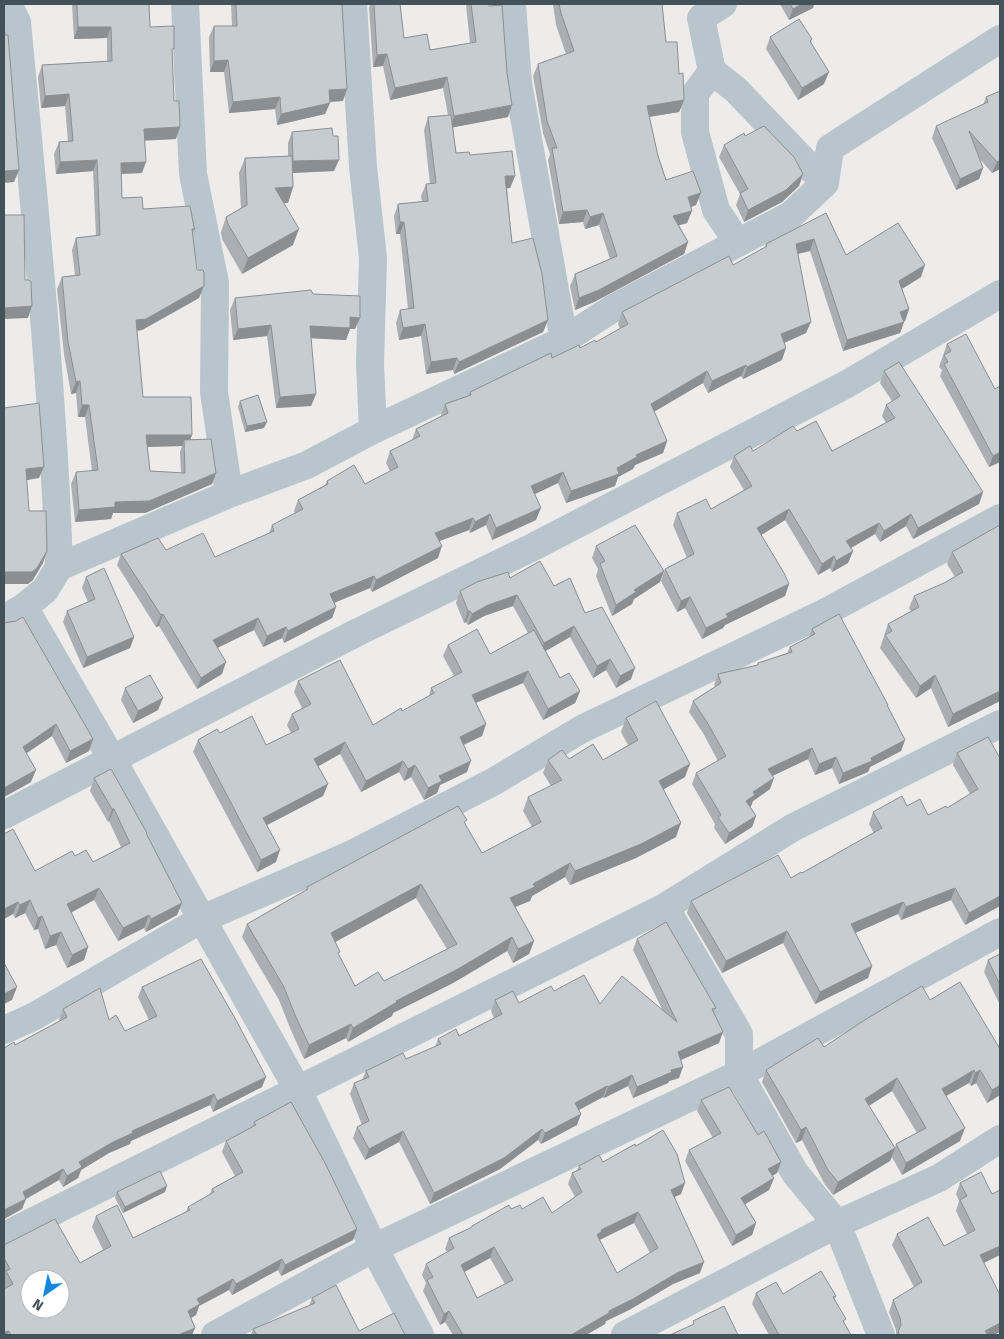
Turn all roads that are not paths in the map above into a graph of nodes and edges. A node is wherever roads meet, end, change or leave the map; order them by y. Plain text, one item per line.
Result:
1 (8, 4) edge
2 (185, 4) edge
3 (353, 4) edge
4 (512, 4) edge
5 (723, 4) edge
6 (1000, 39) edge
7 (712, 71) junction
8 (825, 183) junction
9 (738, 243) junction
10 (1000, 294) edge
11 (564, 340) junction
12 (373, 430) junction
13 (229, 494) junction
14 (1000, 518) edge
15 (59, 567) junction
16 (14, 613) edge
17 (1000, 724) edge
18 (112, 758) junction
19 (4, 815) edge
20 (665, 907) junction
21 (202, 918) junction
22 (1000, 932) edge
23 (4, 1030) edge
24 (739, 1074) junction
25 (298, 1090) junction
26 (1000, 1139) edge
27 (837, 1224) junction
28 (4, 1236) edge
29 (374, 1248) junction
30 (215, 1335) edge
31 (420, 1335) edge
32 (626, 1335) edge
33 (881, 1335) edge

1 - 15 street
2 - 13 street
3 - 12 street
4 - 11 street
5 - 7 street
6 - 8 street
7 - 8 street
7 - 9 street
8 - 9 street
9 - 11 street
10 - 18 street
11 - 12 street
12 - 13 street
13 - 15 street
14 - 21 street
15 - 16 street
16 - 18 street
17 - 20 street
18 - 19 street
18 - 21 street
20 - 24 street
20 - 25 street
21 - 23 street
21 - 25 street
22 - 24 street
24 - 27 street
24 - 29 street
25 - 28 street
25 - 29 street
26 - 27 street
27 - 32 street
27 - 33 street
29 - 30 street
29 - 31 street

